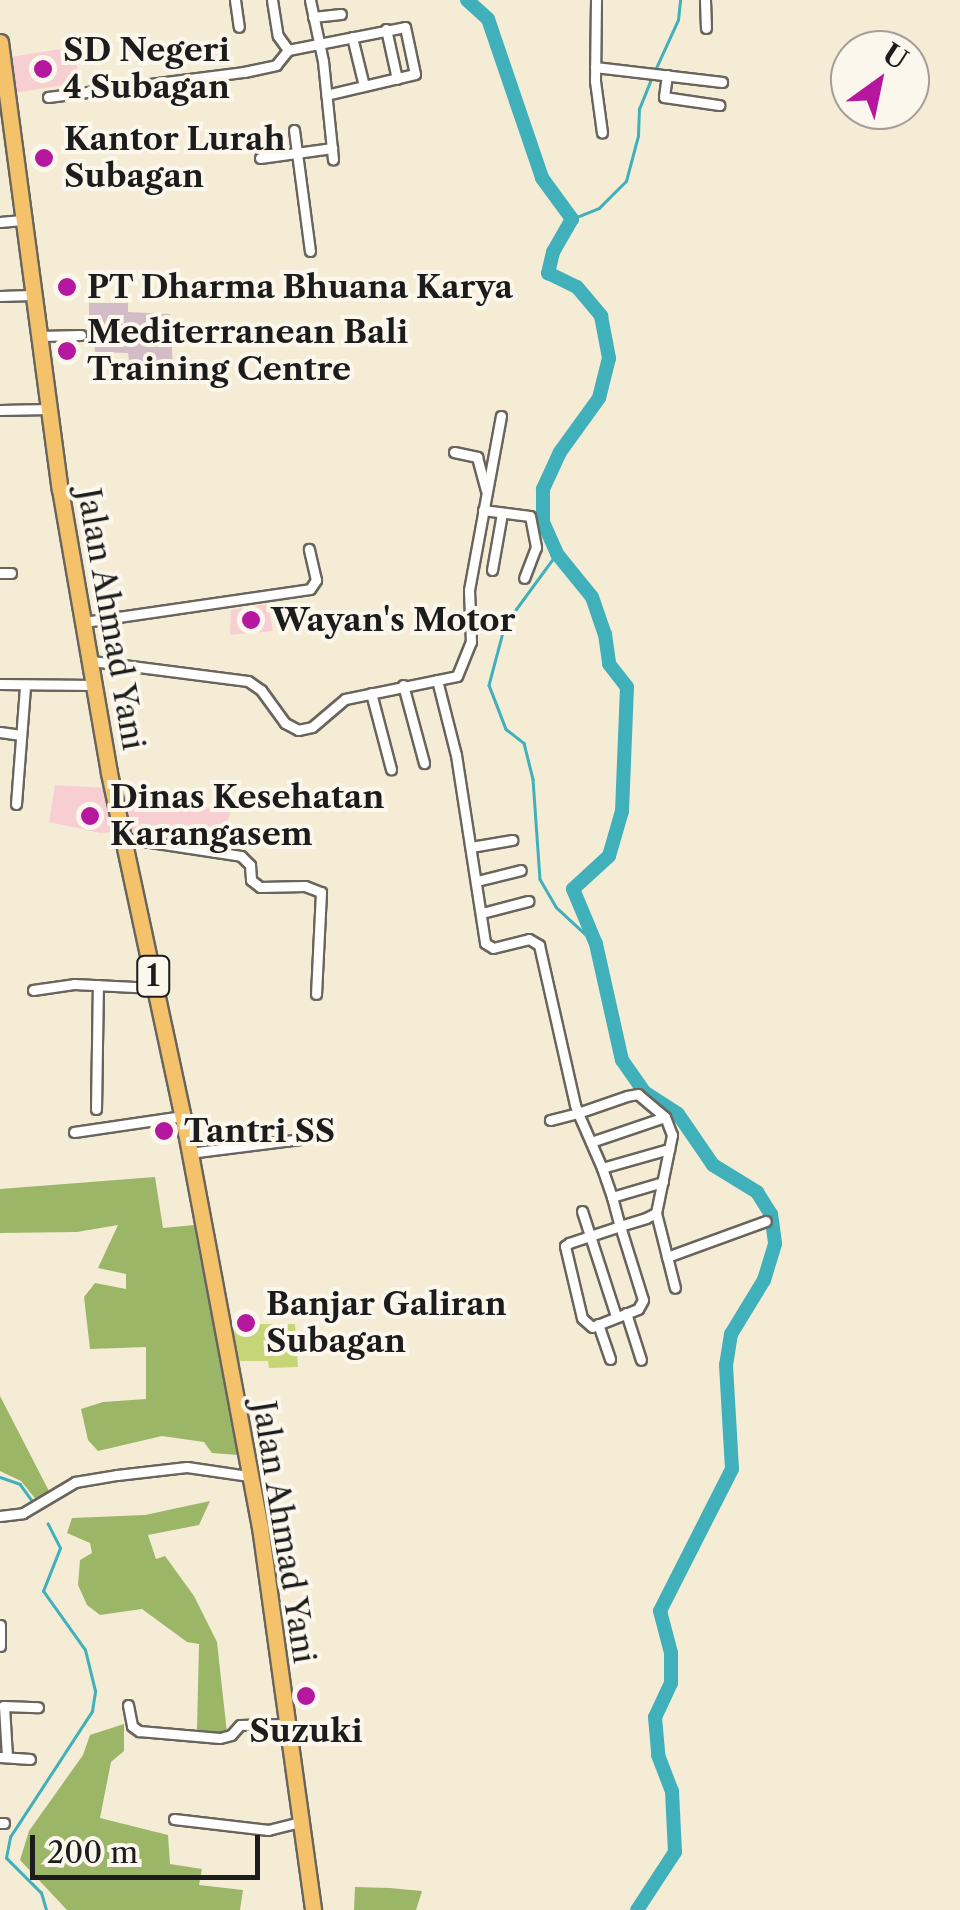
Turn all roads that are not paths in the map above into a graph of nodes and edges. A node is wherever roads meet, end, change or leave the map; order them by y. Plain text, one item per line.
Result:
1 (235, 0) edge
2 (272, 0) edge
3 (310, 0) edge
4 (596, 0) edge
5 (705, 0) edge
6 (341, 14) dead end
7 (312, 18) junction
8 (239, 27) dead end
9 (706, 28) dead end
10 (386, 30) junction
11 (352, 37) junction
12 (0, 42) edge
13 (319, 45) junction
14 (288, 50) junction
15 (595, 67) junction
16 (667, 75) junction
17 (397, 79) junction
18 (722, 82) dead end
19 (364, 86) junction
20 (2, 89) edge
21 (326, 94) junction
22 (48, 97) dead end
23 (719, 105) dead end
24 (294, 130) dead end
25 (602, 133) dead end
26 (299, 156) junction
27 (260, 158) dead end
28 (7, 160) edge
29 (22, 220) junction
30 (0, 222) edge
31 (310, 251) dead end
32 (32, 294) junction
33 (0, 296) edge
34 (80, 335) dead end
35 (37, 336) junction
36 (48, 409) junction
37 (0, 410) edge
38 (502, 416) dead end
39 (454, 452) dead end
40 (487, 492) junction
41 (483, 510) junction
42 (502, 513) junction
43 (309, 549) dead end
44 (492, 570) dead end
45 (524, 578) dead end
46 (84, 622) junction
47 (92, 661) junction
48 (437, 680) junction
49 (0, 684) edge
50 (403, 685) junction
51 (25, 686) junction
52 (94, 686) junction
53 (371, 692) junction
54 (0, 732) edge
55 (21, 736) junction
56 (424, 763) dead end
57 (391, 770) dead end
58 (16, 804) dead end
59 (124, 838) junction
60 (512, 840) dead end
61 (471, 848) junction
62 (521, 870) dead end
63 (477, 881) junction
64 (528, 901) dead end
65 (482, 913) junction
66 (98, 985) junction
67 (155, 988) junction
68 (32, 990) dead end
69 (316, 994) dead end
70 (96, 1109) dead end
71 (578, 1113) junction
72 (183, 1116) junction
73 (665, 1117) junction
74 (550, 1120) dead end
75 (74, 1132) dead end
76 (302, 1138) dead end
77 (591, 1142) junction
78 (669, 1149) junction
79 (189, 1153) junction
80 (602, 1168) junction
81 (663, 1182) junction
82 (612, 1197) junction
83 (582, 1210) dead end
84 (656, 1212) junction
85 (766, 1221) dead end
86 (620, 1226) junction
87 (590, 1236) junction
88 (667, 1257) junction
89 (675, 1288) dead end
90 (621, 1314) junction
91 (598, 1324) junction
92 (610, 1359) dead end
93 (641, 1360) dead end
94 (249, 1476) junction
95 (0, 1516) edge
96 (0, 1625) edge
97 (0, 1646) edge
98 (128, 1704) dead end
99 (2, 1706) edge
100 (38, 1707) dead end
101 (284, 1724) junction
102 (4, 1757) edge
103 (30, 1758) dead end
104 (174, 1818) dead end
105 (299, 1822) junction
106 (312, 1910) edge

1 - 8 street
2 - 14 street
3 - 7 street
4 - 15 street
5 - 9 street
6 - 7 street
7 - 13 street
10 - 11 street
10 - 17 street
10 - 17 street
11 - 13 street
11 - 19 street
12 - 20 highway, Jalan Ahmad Yani / 1
13 - 14 street
13 - 21 street
14 - 22 street
15 - 16 street
15 - 25 street
16 - 18 street
16 - 23 street
17 - 19 street
19 - 21 street
20 - 28 highway, Jalan Ahmad Yani / 1
21 - 26 street
24 - 26 street
26 - 27 street
26 - 31 street
28 - 29 highway, Jalan Ahmad Yani / 1
29 - 30 street
29 - 32 highway, Jalan Ahmad Yani / 1
32 - 33 street
32 - 35 highway, Jalan Ahmad Yani / 1
34 - 35 street
35 - 36 highway, Jalan Ahmad Yani / 1
36 - 37 street
36 - 46 highway, Jalan Ahmad Yani / 1
38 - 40 street
39 - 40 street
40 - 41 street
41 - 42 street
41 - 48 street
42 - 44 street
42 - 45 street
43 - 46 street
46 - 47 highway, Jalan Ahmad Yani / 1
47 - 52 highway, Jalan Ahmad Yani / 1
47 - 53 street
48 - 50 street
48 - 61 street
49 - 51 street
50 - 53 street
50 - 56 street
51 - 52 street
51 - 55 street
52 - 59 highway, Jalan Ahmad Yani / 1
53 - 57 street
54 - 55 street
55 - 58 street
59 - 67 highway, Jalan Ahmad Yani / 1
59 - 69 street
60 - 61 street
61 - 63 street
62 - 63 street
63 - 65 street
64 - 65 street
65 - 71 street
66 - 67 street
66 - 68 street
66 - 70 street
67 - 72 highway, Jalan Ahmad Yani / 1
71 - 73 street
71 - 74 street
71 - 77 street
72 - 75 street
72 - 79 highway, Jalan Ahmad Yani / 1
73 - 77 street
73 - 78 street
76 - 79 street
77 - 80 street
78 - 80 street
78 - 81 street
79 - 94 highway, Jalan Ahmad Yani / 1
80 - 82 street
81 - 82 street
81 - 84 street
82 - 86 street
83 - 87 street
84 - 86 street
84 - 88 street
85 - 88 street
86 - 87 street
86 - 90 street
87 - 90 street
87 - 91 street
88 - 89 street
90 - 91 street
90 - 93 street
91 - 92 street
94 - 95 street
94 - 101 highway, Jalan Ahmad Yani / 1
96 - 97 street
98 - 101 street
99 - 100 street
99 - 102 street
101 - 105 highway, Jalan Ahmad Yani / 1
102 - 103 street
104 - 105 street
105 - 106 highway, Jalan Ahmad Yani / 1

